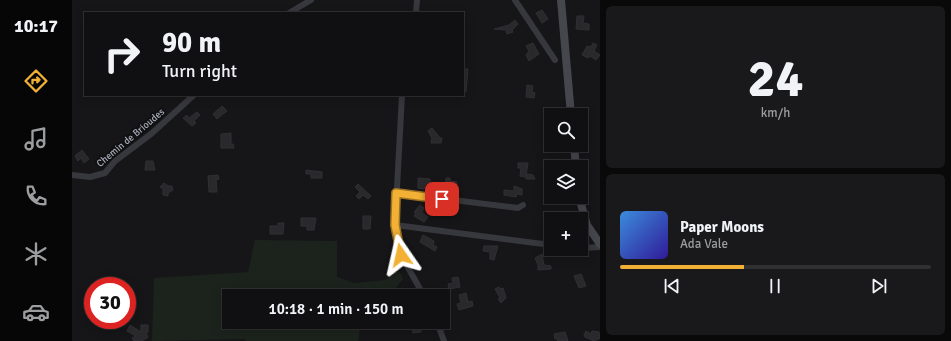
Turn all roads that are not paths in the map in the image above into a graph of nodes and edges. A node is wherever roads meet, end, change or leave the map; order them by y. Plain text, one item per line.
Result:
1 (311, 0) edge
2 (417, 0) edge
3 (515, 0) edge
4 (561, 0) edge
5 (291, 12) edge
6 (416, 12) edge
7 (555, 60) dead end
8 (193, 96) edge
9 (402, 96) edge
10 (570, 108) edge
11 (72, 175) edge
12 (396, 193) junction
13 (581, 204) edge
14 (523, 205) dead end
15 (395, 225) junction
16 (544, 243) edge
17 (600, 244) edge
18 (600, 247) edge
19 (588, 248) edge
20 (420, 289) edge
21 (440, 329) edge
22 (444, 341) edge

1 - 5 street
2 - 6 street
3 - 7 street
4 - 10 main road
8 - 11 street, Chemin de Brioudes
9 - 12 street
12 - 14 street
12 - 15 street
13 - 17 main road
15 - 16 street
15 - 20 street
18 - 19 street
21 - 22 street

